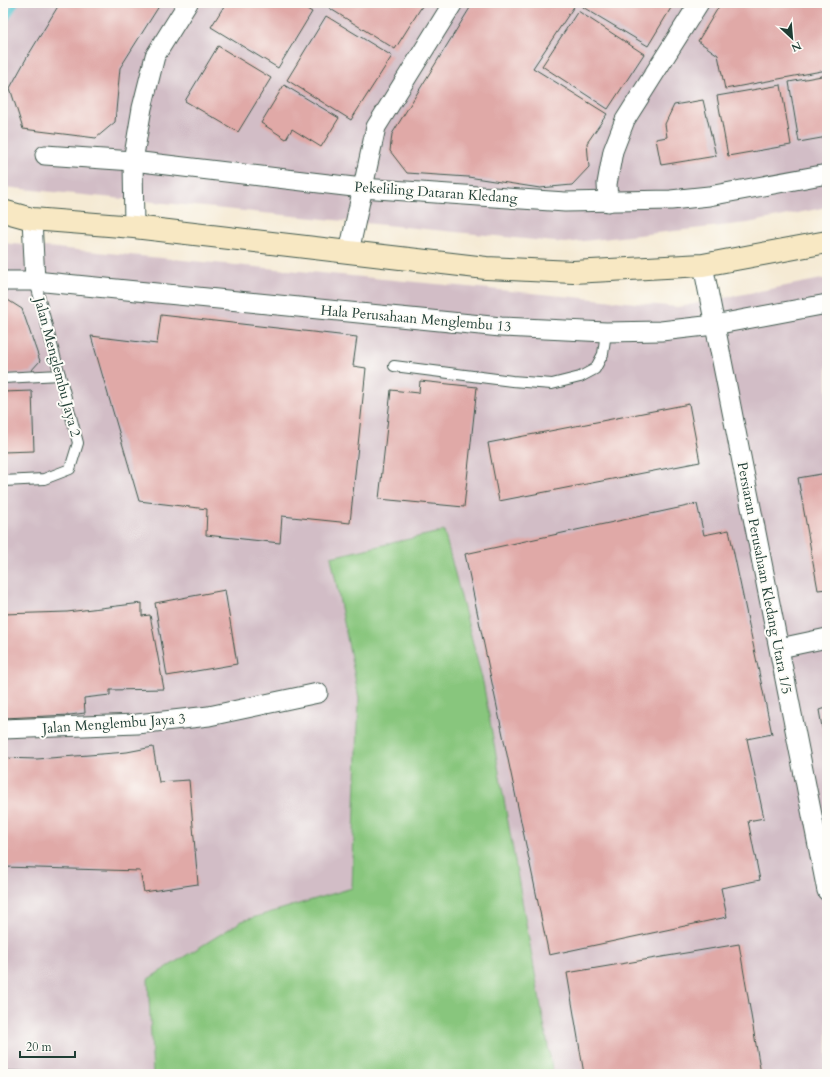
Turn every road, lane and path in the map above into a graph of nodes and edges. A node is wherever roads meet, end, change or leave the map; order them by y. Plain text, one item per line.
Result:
1 (188, 3) edge
2 (453, 3) edge
3 (699, 3) edge
4 (45, 154) dead end
5 (133, 161) junction
6 (827, 174) edge
7 (362, 188) junction
8 (608, 202) junction
9 (3, 211) edge
10 (32, 219) junction
11 (3, 224) edge
12 (134, 227) junction
13 (827, 242) edge
14 (349, 252) junction
15 (703, 265) junction
16 (35, 280) junction
17 (3, 281) edge
18 (827, 304) edge
19 (714, 325) junction
20 (606, 332) junction
21 (394, 366) dead end
22 (60, 375) junction
23 (3, 378) edge
24 (3, 481) edge
25 (827, 638) edge
26 (780, 648) junction
27 (318, 693) dead end
28 (3, 729) edge
29 (827, 891) edge

1 - 5 street
2 - 7 street
3 - 8 street
4 - 5 street, Pekeliling Dataran Kledang
5 - 7 street, Pekeliling Dataran Kledang
5 - 12 street
6 - 8 street, Pekeliling Dataran Kledang
7 - 8 street, Pekeliling Dataran Kledang
7 - 14 street
9 - 10 street
10 - 11 street
10 - 12 street
10 - 16 street, Jalan Menglembu Jaya 2
12 - 14 street
13 - 15 street
14 - 15 street
15 - 19 street, Persiaran Perusahaan Kledang Utara 1/5
16 - 17 street, Hala Perusahaan Menglembu 13
16 - 20 street, Hala Perusahaan Menglembu 13
16 - 22 lane, Jalan Menglembu Jaya 2
18 - 19 street, Hala Perusahaan Menglembu 13
19 - 20 street, Hala Perusahaan Menglembu 13
19 - 26 street, Persiaran Perusahaan Kledang Utara 1/5
20 - 21 lane
22 - 23 lane
22 - 24 lane, Jalan Menglembu Jaya 2
25 - 26 street
26 - 29 street, Persiaran Perusahaan Kledang Utara 1/5
27 - 28 street, Jalan Menglembu Jaya 3

